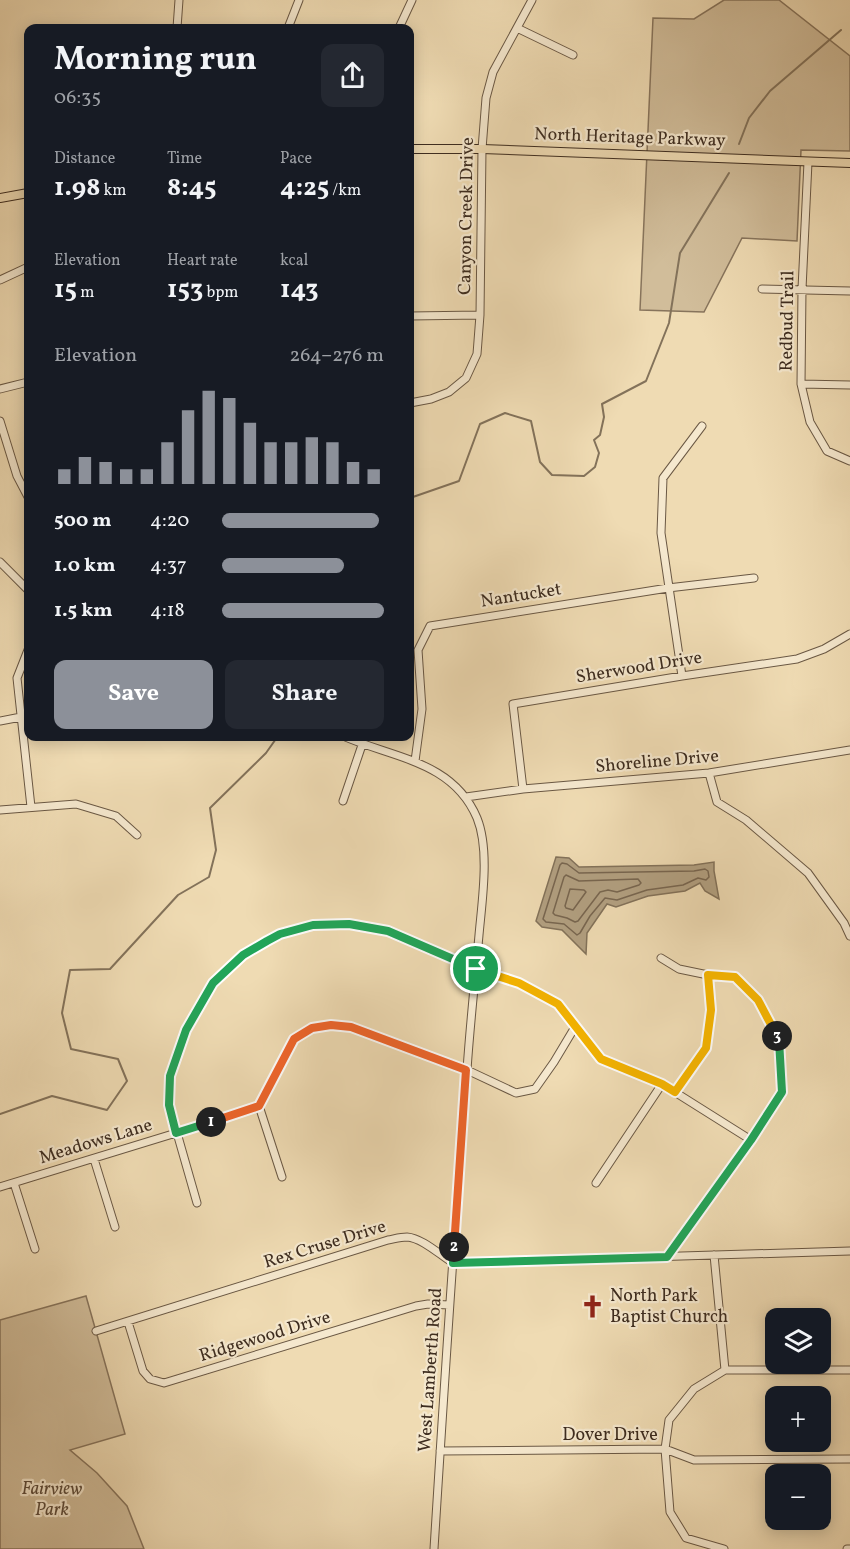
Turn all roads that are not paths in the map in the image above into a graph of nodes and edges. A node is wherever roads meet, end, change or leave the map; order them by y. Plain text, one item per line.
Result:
1 (179, 0) edge
2 (299, 0) edge
3 (412, 0) edge
4 (524, 0) edge
5 (532, 0) edge
6 (523, 17) junction
7 (177, 24) edge
8 (290, 24) edge
9 (401, 24) edge
10 (517, 28) junction
11 (573, 55) dead end
12 (414, 149) edge
13 (482, 149) junction
14 (808, 162) junction
15 (850, 163) edge
16 (24, 194) edge
17 (0, 198) edge
18 (24, 269) edge
19 (0, 280) edge
20 (762, 289) dead end
21 (802, 289) junction
22 (850, 291) edge
23 (480, 315) junction
24 (414, 316) edge
25 (24, 383) edge
26 (801, 384) junction
27 (850, 385) edge
28 (0, 389) edge
29 (414, 402) edge
30 (0, 421) edge
31 (702, 426) dead end
32 (850, 461) edge
33 (24, 490) edge
34 (0, 562) edge
35 (754, 578) dead end
36 (24, 586) edge
37 (668, 588) junction
38 (850, 634) edge
39 (24, 660) edge
40 (682, 676) junction
41 (21, 717) junction
42 (0, 721) edge
43 (354, 741) edge
44 (362, 745) junction
45 (850, 750) edge
46 (415, 761) junction
47 (709, 773) junction
48 (523, 789) junction
49 (466, 797) junction
50 (343, 801) dead end
51 (31, 807) junction
52 (0, 810) edge
53 (137, 835) dead end
54 (850, 936) edge
55 (661, 958) dead end
56 (476, 969) junction
57 (708, 975) junction
58 (575, 1027) junction
59 (466, 1070) junction
60 (662, 1084) junction
61 (675, 1092) junction
62 (259, 1106) junction
63 (176, 1133) junction
64 (751, 1140) junction
65 (93, 1159) junction
66 (282, 1177) dead end
67 (14, 1183) junction
68 (596, 1184) dead end
69 (0, 1187) edge
70 (197, 1203) dead end
71 (116, 1227) dead end
72 (34, 1249) dead end
73 (850, 1251) edge
74 (714, 1255) junction
75 (667, 1257) junction
76 (453, 1263) junction
77 (449, 1305) junction
78 (128, 1322) junction
79 (96, 1331) dead end
80 (725, 1370) junction
81 (850, 1370) edge
82 (665, 1449) junction
83 (440, 1451) junction
84 (850, 1459) edge
85 (434, 1549) edge
86 (724, 1549) edge

1 - 7 street
2 - 8 street
3 - 9 street
4 - 6 street
5 - 6 street, Canyon Creek Drive
6 - 10 street, Canyon Creek Drive
10 - 11 street
10 - 13 street, Canyon Creek Drive
12 - 13 main road, North Heritage Parkway
13 - 14 main road, North Heritage Parkway
13 - 23 street, Canyon Creek Drive
14 - 15 main road, North Heritage Parkway
14 - 21 street, Redbud Trail
16 - 17 main road
18 - 19 street
20 - 21 street
21 - 22 street
21 - 26 street, Redbud Trail
23 - 24 street
23 - 29 street, Canyon Creek Drive
25 - 28 street
26 - 27 street
26 - 32 street, Redbud Trail
30 - 33 street
31 - 37 street
34 - 36 street
35 - 37 street, Nantucket
37 - 40 street
37 - 46 street, Nantucket
38 - 40 street, Sherwood Drive
39 - 41 street
40 - 48 street, Sherwood Drive
41 - 42 street
41 - 51 street
43 - 44 street, West Lamberth Road
44 - 46 street, West Lamberth Road
44 - 50 street
45 - 47 street, Shoreline Drive
46 - 49 street, West Lamberth Road
47 - 48 street, Shoreline Drive
47 - 54 street
48 - 49 street, Shoreline Drive
49 - 56 street, West Lamberth Road
51 - 52 street
51 - 53 street
55 - 57 street
56 - 58 street
56 - 59 street, West Lamberth Road
56 - 63 street
57 - 61 street
57 - 64 street
58 - 59 street
58 - 60 street
59 - 62 street
59 - 76 street, West Lamberth Road
60 - 61 street
60 - 68 street
61 - 64 street
62 - 63 street, Meadows Lane
62 - 66 street
63 - 65 street, Meadows Lane
63 - 70 street
64 - 75 street
65 - 67 street, Meadows Lane
65 - 71 street
67 - 69 street, Meadows Lane
67 - 72 street
73 - 74 street
74 - 75 street
74 - 80 street
75 - 76 street
76 - 77 street, West Lamberth Road
76 - 78 street, Rex Cruse Drive
77 - 78 street, Ridgewood Drive
77 - 83 street, West Lamberth Road
78 - 79 street, Rex Cruse Drive
80 - 81 street
80 - 82 street
82 - 83 street, Dover Drive
82 - 84 street, Dover Drive
82 - 86 street
83 - 85 street, West Lamberth Road

